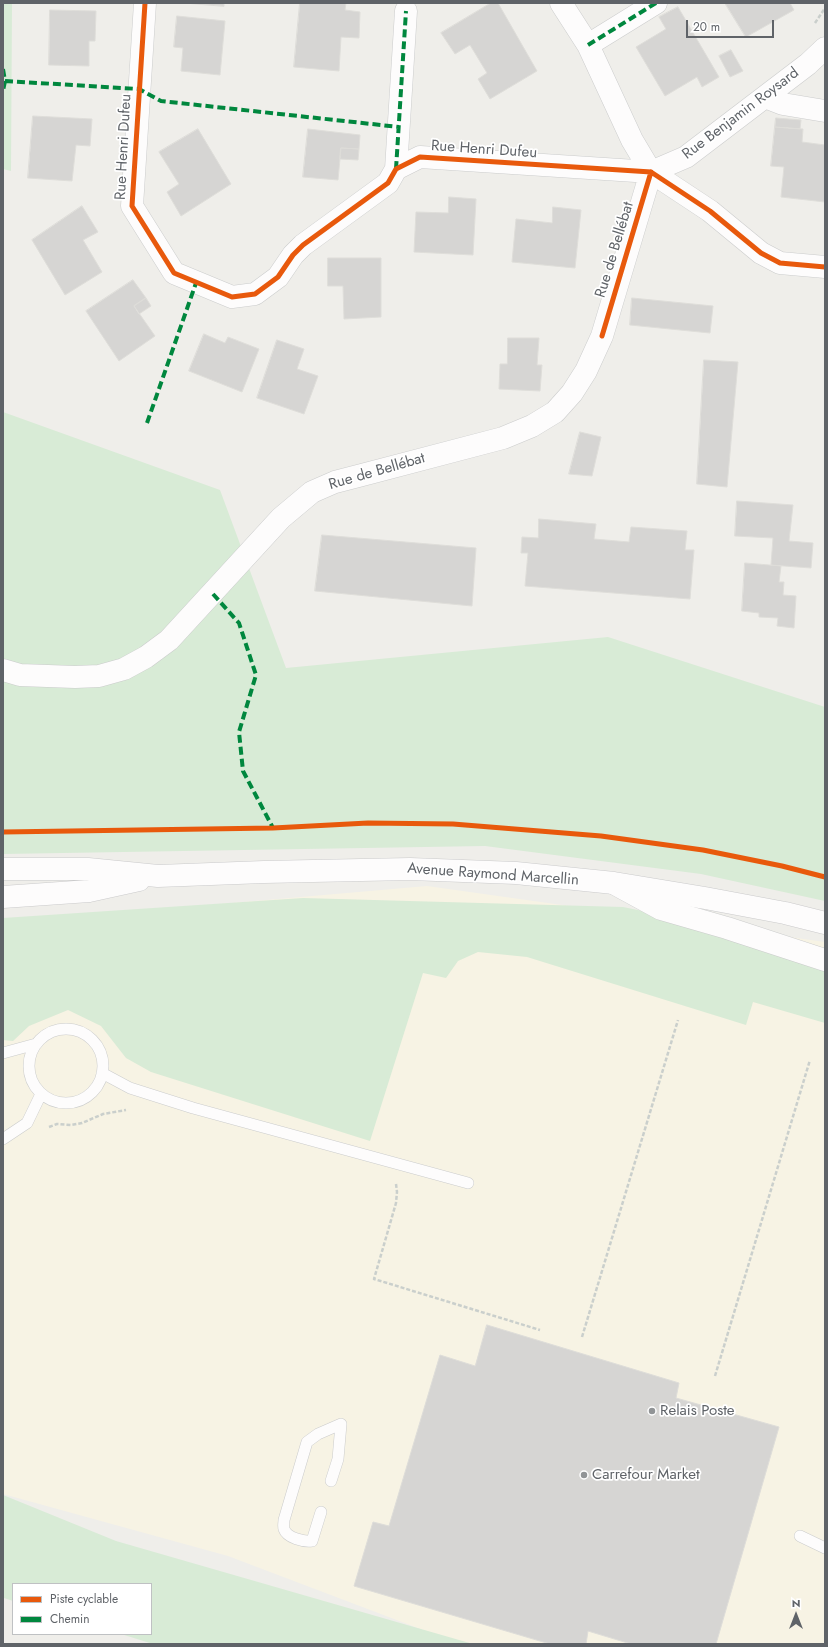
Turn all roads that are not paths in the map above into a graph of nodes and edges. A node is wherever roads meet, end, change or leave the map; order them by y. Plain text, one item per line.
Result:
1 (145, 3) edge
2 (561, 3) edge
3 (656, 3) edge
4 (406, 11) dead end
5 (588, 45) junction
6 (825, 48) edge
7 (765, 97) junction
8 (825, 111) edge
9 (396, 169) junction
10 (651, 172) junction
11 (825, 268) edge
12 (3, 670) edge
13 (3, 869) edge
14 (158, 876) junction
15 (614, 883) junction
16 (3, 897) edge
17 (825, 923) edge
18 (825, 960) edge
19 (36, 1044) junction
20 (3, 1053) edge
21 (102, 1073) junction
22 (41, 1094) junction
23 (3, 1139) edge
24 (468, 1183) dead end
25 (331, 1482) dead end
26 (321, 1512) dead end
27 (800, 1536) dead end
28 (825, 1548) edge

1 - 9 street, Rue Henri Dufeu
2 - 5 street
3 - 5 street
4 - 9 street
5 - 10 street
6 - 7 street, Rue Benjamin Roysard
7 - 8 street
7 - 10 street, Rue Benjamin Roysard
9 - 10 street, Rue Henri Dufeu
10 - 11 street
10 - 12 street, Rue de Bellébat
13 - 14 street, Avenue Raymond Marcellin
14 - 15 street, Avenue Raymond Marcellin
14 - 16 street, Avenue Raymond Marcellin
15 - 17 street, Avenue Raymond Marcellin
15 - 18 street
19 - 20 lane
19 - 21 lane
19 - 22 lane
21 - 22 lane
21 - 24 lane
22 - 23 lane
25 - 26 lane
27 - 28 lane

